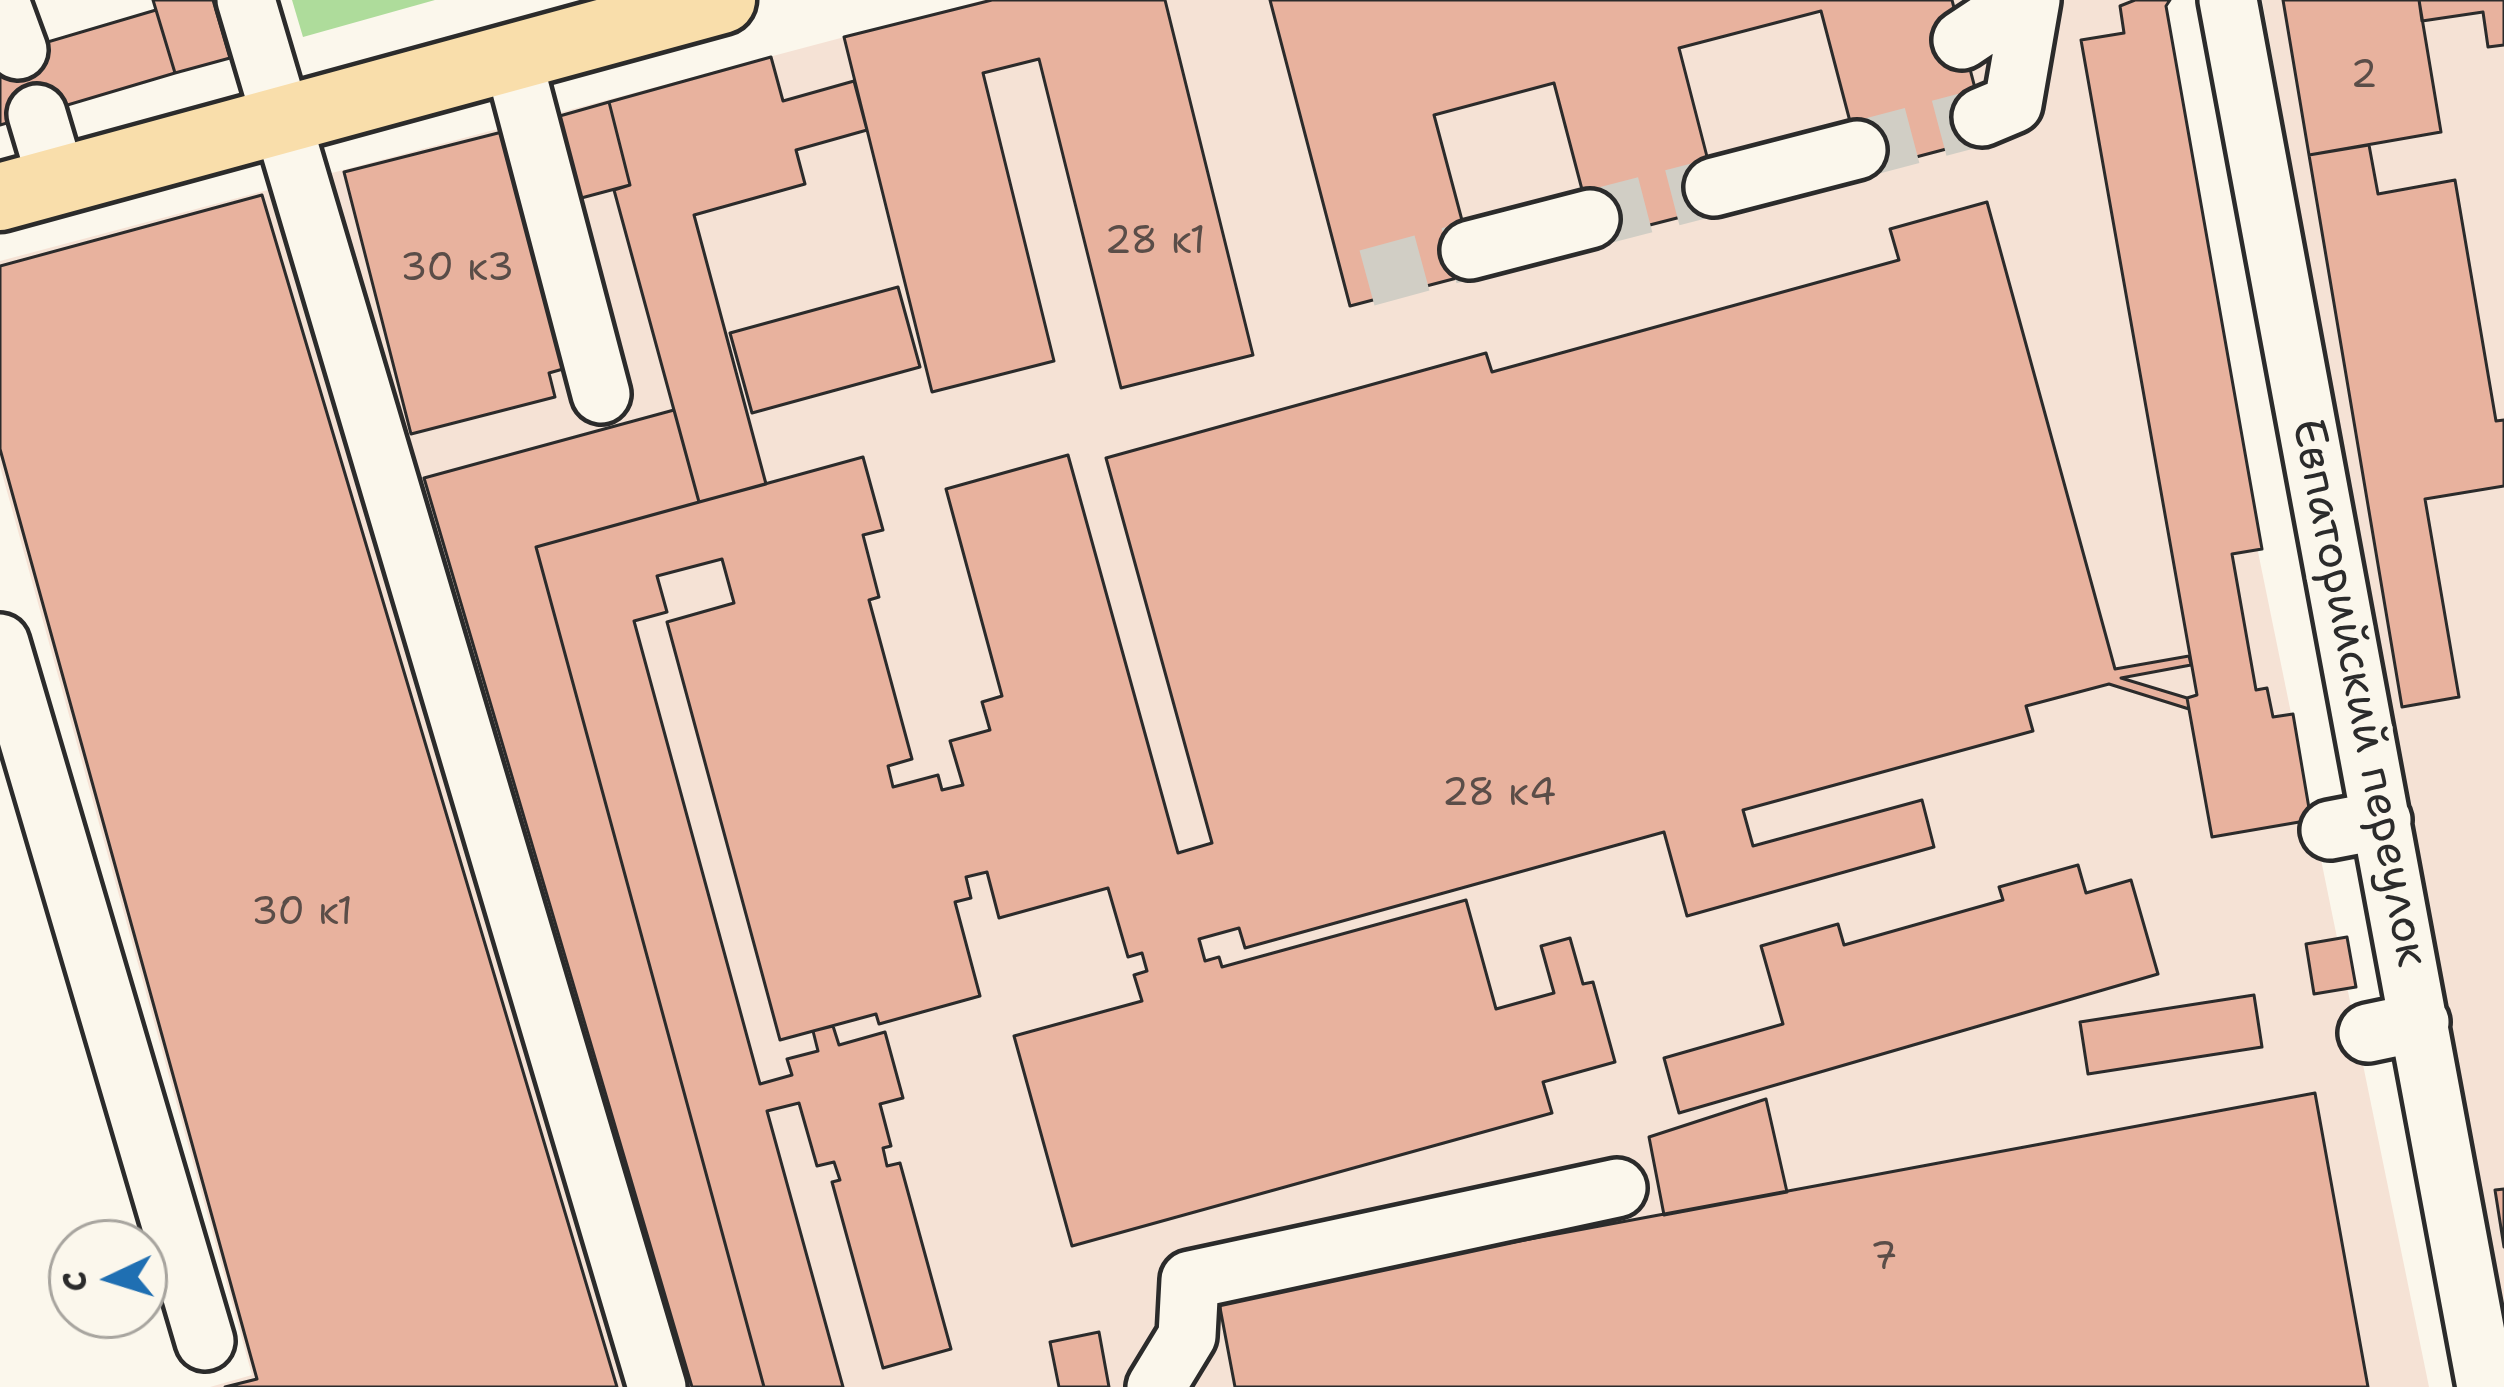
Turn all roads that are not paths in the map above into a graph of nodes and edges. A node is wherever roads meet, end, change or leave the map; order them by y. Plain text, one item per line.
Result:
1 (246, 0) edge
2 (722, 0) edge
3 (2027, 0) edge
4 (2228, 0) edge
5 (572, 19) edge
6 (1962, 40) dead end
7 (512, 56) junction
8 (37, 114) dead end
9 (1982, 117) tunnel mouth
10 (281, 118) junction
11 (1857, 150) tunnel mouth
12 (1714, 187) tunnel mouth
13 (28, 189) edge
14 (1589, 219) tunnel mouth
15 (1470, 250) tunnel mouth
16 (601, 394) dead end
17 (0, 643) edge
18 (1617, 1188) dead end
19 (205, 1341) dead end
20 (658, 1387) edge
21 (1156, 1387) edge
22 (2486, 1387) edge

1 - 10 street
2 - 5 main road
3 - 6 street
3 - 9 street
4 - 22 street, Евпаторийский переулок
5 - 7 main road
7 - 10 main road
7 - 16 street
8 - 13 street
10 - 13 main road
10 - 20 street
11 - 12 street
14 - 15 street
17 - 19 street
18 - 21 street

